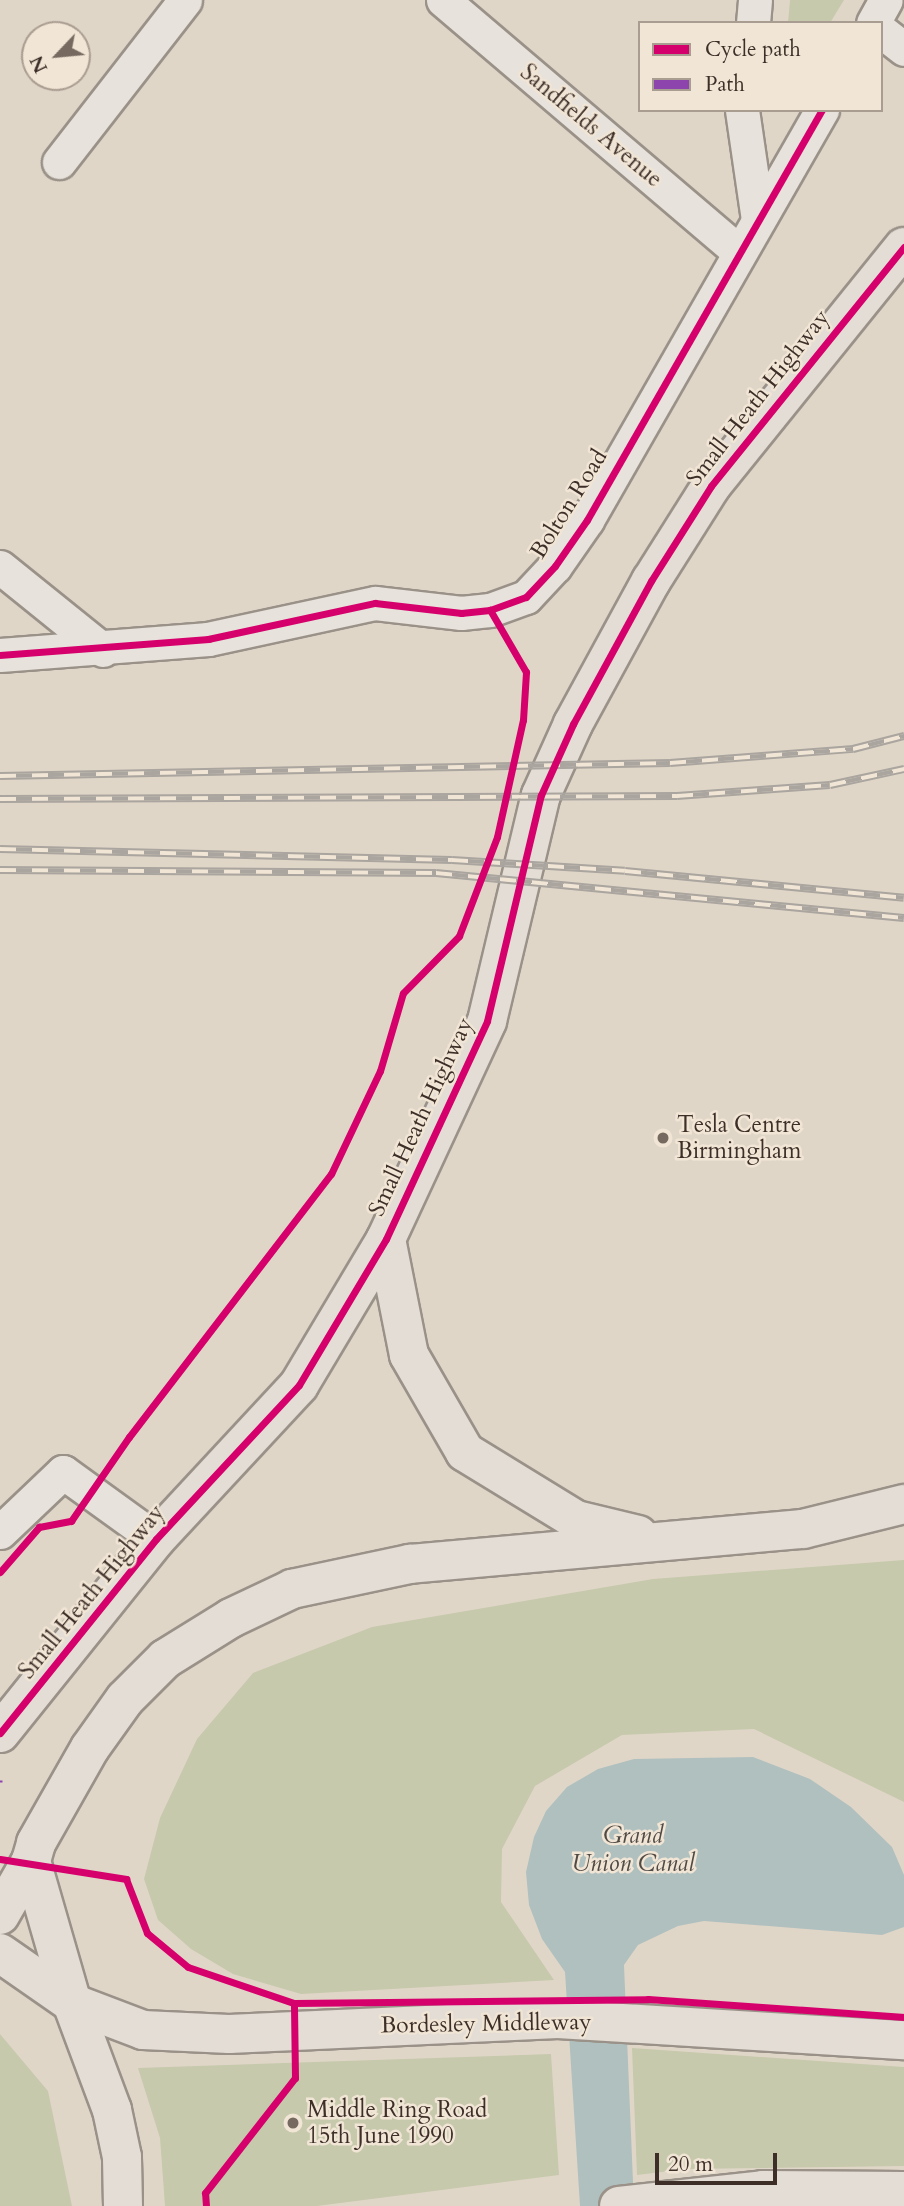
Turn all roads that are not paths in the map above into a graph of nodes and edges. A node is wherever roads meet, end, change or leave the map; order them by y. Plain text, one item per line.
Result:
1 (185, 0) edge
2 (443, 0) edge
3 (755, 0) edge
4 (886, 0) edge
5 (753, 21) edge
6 (874, 21) edge
7 (883, 33) edge
8 (904, 49) edge
9 (742, 112) edge
10 (821, 112) edge
11 (59, 162) dead end
12 (758, 220) junction
13 (904, 247) edge
14 (739, 252) junction
15 (0, 567) edge
16 (103, 650) junction
17 (0, 655) edge
18 (386, 1239) junction
19 (904, 1504) edge
20 (0, 1532) edge
21 (156, 1538) junction
22 (667, 1543) junction
23 (0, 1733) edge
24 (31, 1861) junction
25 (0, 1915) edge
26 (0, 1953) edge
27 (72, 2004) junction
28 (904, 2040) edge
29 (904, 2191) edge
30 (628, 2205) edge
31 (123, 2206) edge

1 - 11 street
2 - 14 street, Sandfields Avenue
3 - 5 street
4 - 6 street
7 - 8 street
9 - 12 street
10 - 12 street, Bolton Road
12 - 14 street, Bolton Road
13 - 18 highway, Small Heath Highway
14 - 16 street, Bolton Road
15 - 16 street
16 - 17 street, Bolton Road
18 - 21 highway, Small Heath Highway
18 - 22 highway
19 - 22 highway
20 - 21 street
21 - 23 highway, Small Heath Highway
22 - 24 highway
24 - 25 highway
24 - 27 highway
26 - 27 highway, Bordesley Middleway
27 - 28 highway, Bordesley Middleway
27 - 31 highway
29 - 30 highway

